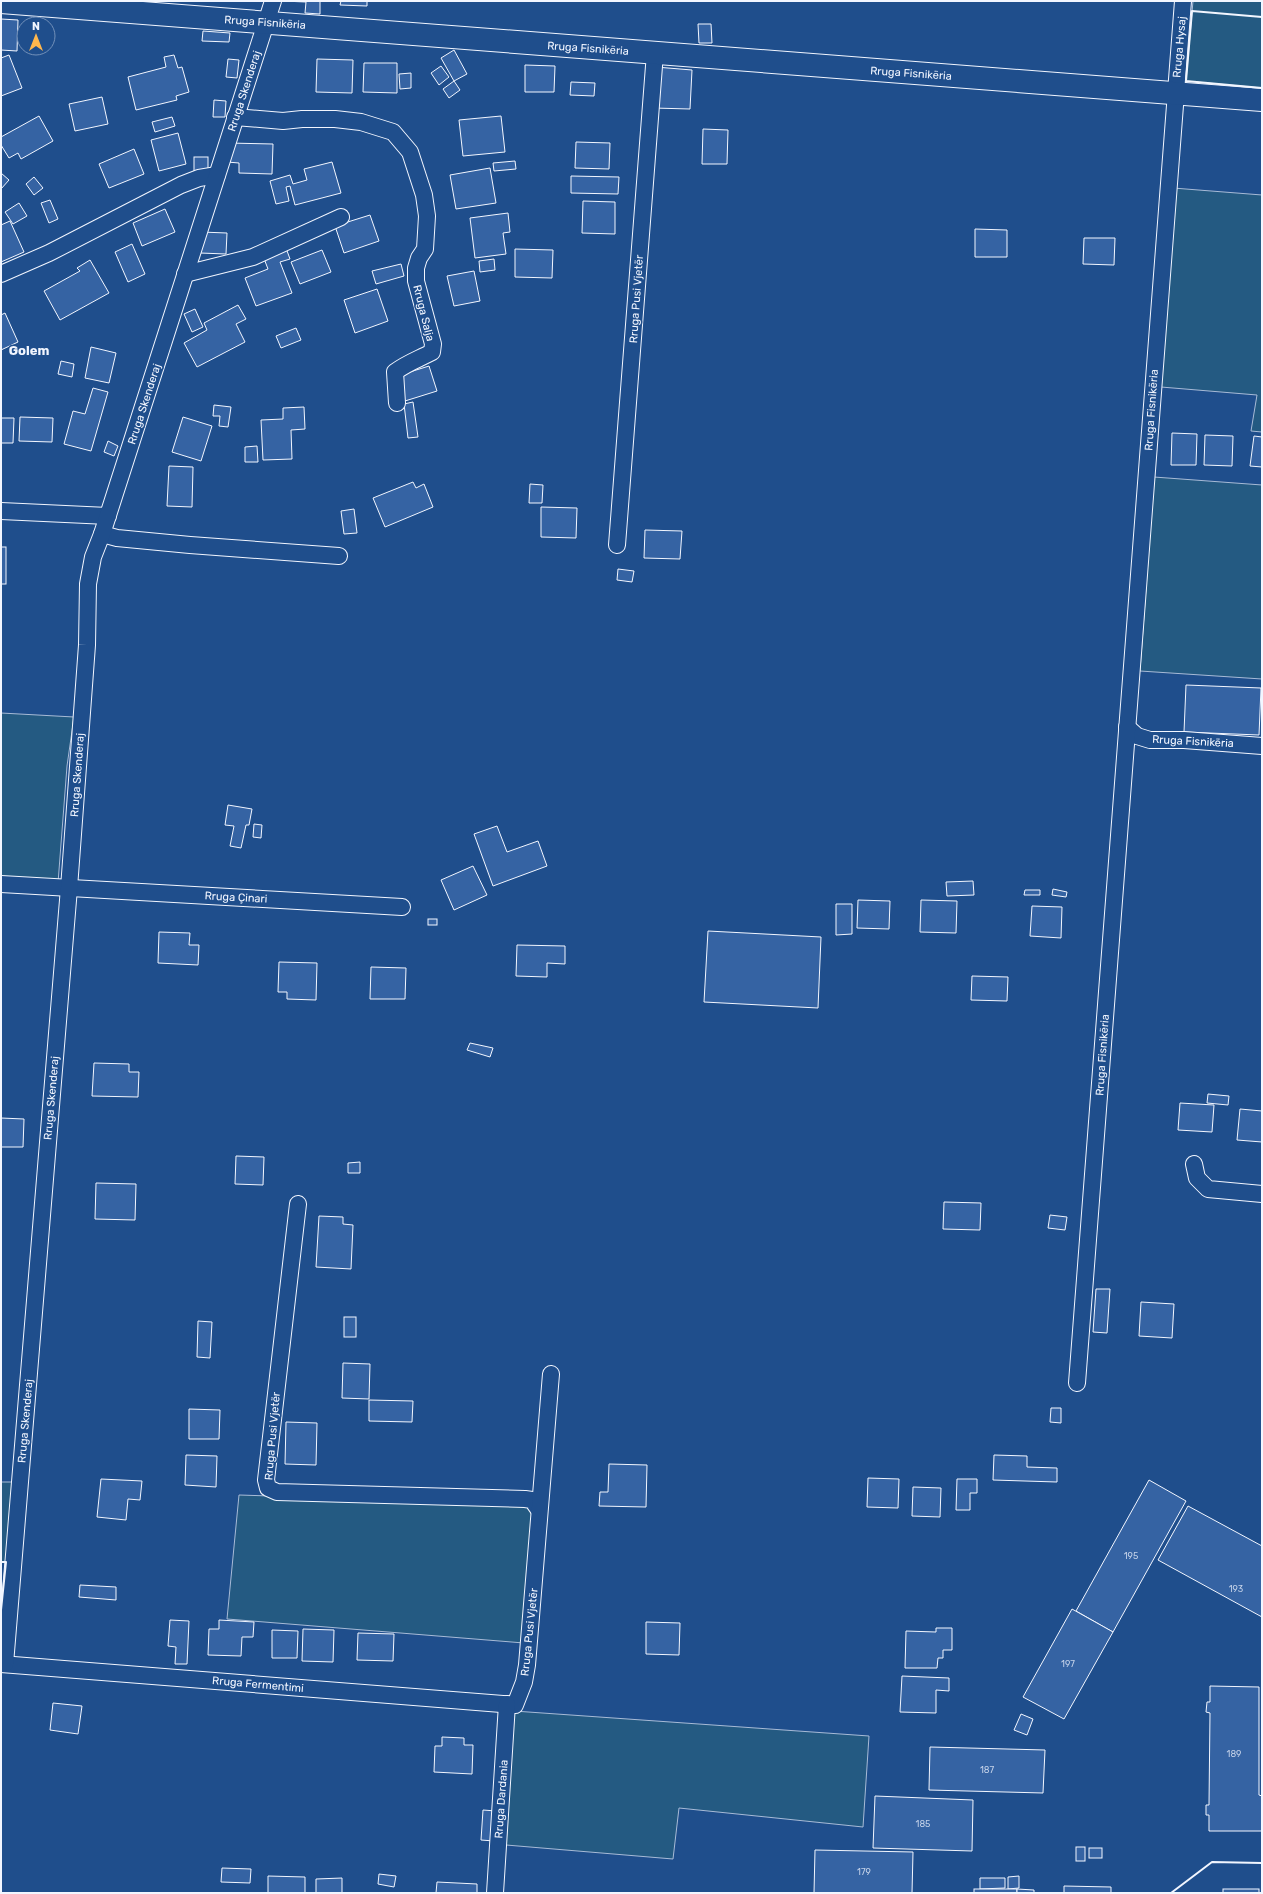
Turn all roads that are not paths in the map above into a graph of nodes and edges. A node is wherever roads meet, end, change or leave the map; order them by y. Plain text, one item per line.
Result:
1 (273, 1) edge
2 (1183, 1) edge
3 (1, 2) edge
4 (266, 22) junction
5 (654, 53) junction
6 (1175, 93) junction
7 (1262, 100) edge
8 (235, 117) junction
9 (217, 174) junction
10 (341, 217) dead end
11 (1, 274) edge
12 (185, 274) junction
13 (397, 403) dead end
14 (1, 511) edge
15 (108, 516) junction
16 (102, 534) junction
17 (617, 545) dead end
18 (338, 556) dead end
19 (1127, 727) junction
20 (1262, 746) edge
21 (1, 884) edge
22 (69, 888) junction
23 (402, 907) dead end
24 (1194, 1164) dead end
25 (1262, 1194) edge
26 (298, 1204) dead end
27 (551, 1374) dead end
28 (1077, 1383) dead end
29 (539, 1510) junction
30 (3, 1664) edge
31 (511, 1705) junction
32 (495, 1893) edge

1 - 4 street, Rruga Skenderaj
2 - 6 street, Rruga Hysaj
3 - 4 street, Rruga Fisnikëria
4 - 5 street, Rruga Fisnikëria
4 - 8 street, Rruga Skenderaj
5 - 6 street, Rruga Fisnikëria
5 - 17 street, Rruga Pusi Vjetër
6 - 7 street, Rruga Fisnikëria
6 - 19 street, Rruga Fisnikëria
8 - 9 street, Rruga Skenderaj
8 - 13 street, Rruga Salja
9 - 11 street
9 - 12 street, Rruga Skenderaj
10 - 12 street
12 - 15 street, Rruga Skenderaj
14 - 15 street
15 - 16 street, Rruga Skenderaj
16 - 18 street
16 - 22 street, Rruga Skenderaj
19 - 20 street, Rruga Fisnikëria
19 - 28 street, Rruga Fisnikëria
21 - 22 street, Rruga Çinari
22 - 23 street, Rruga Çinari
22 - 30 street, Rruga Skenderaj
24 - 25 street
26 - 29 street, Rruga Pusi Vjetër
27 - 29 street, Rruga Pusi Vjetër
29 - 31 street, Rruga Pusi Vjetër
30 - 31 street, Rruga Fermentimi
31 - 32 street, Rruga Dardania

